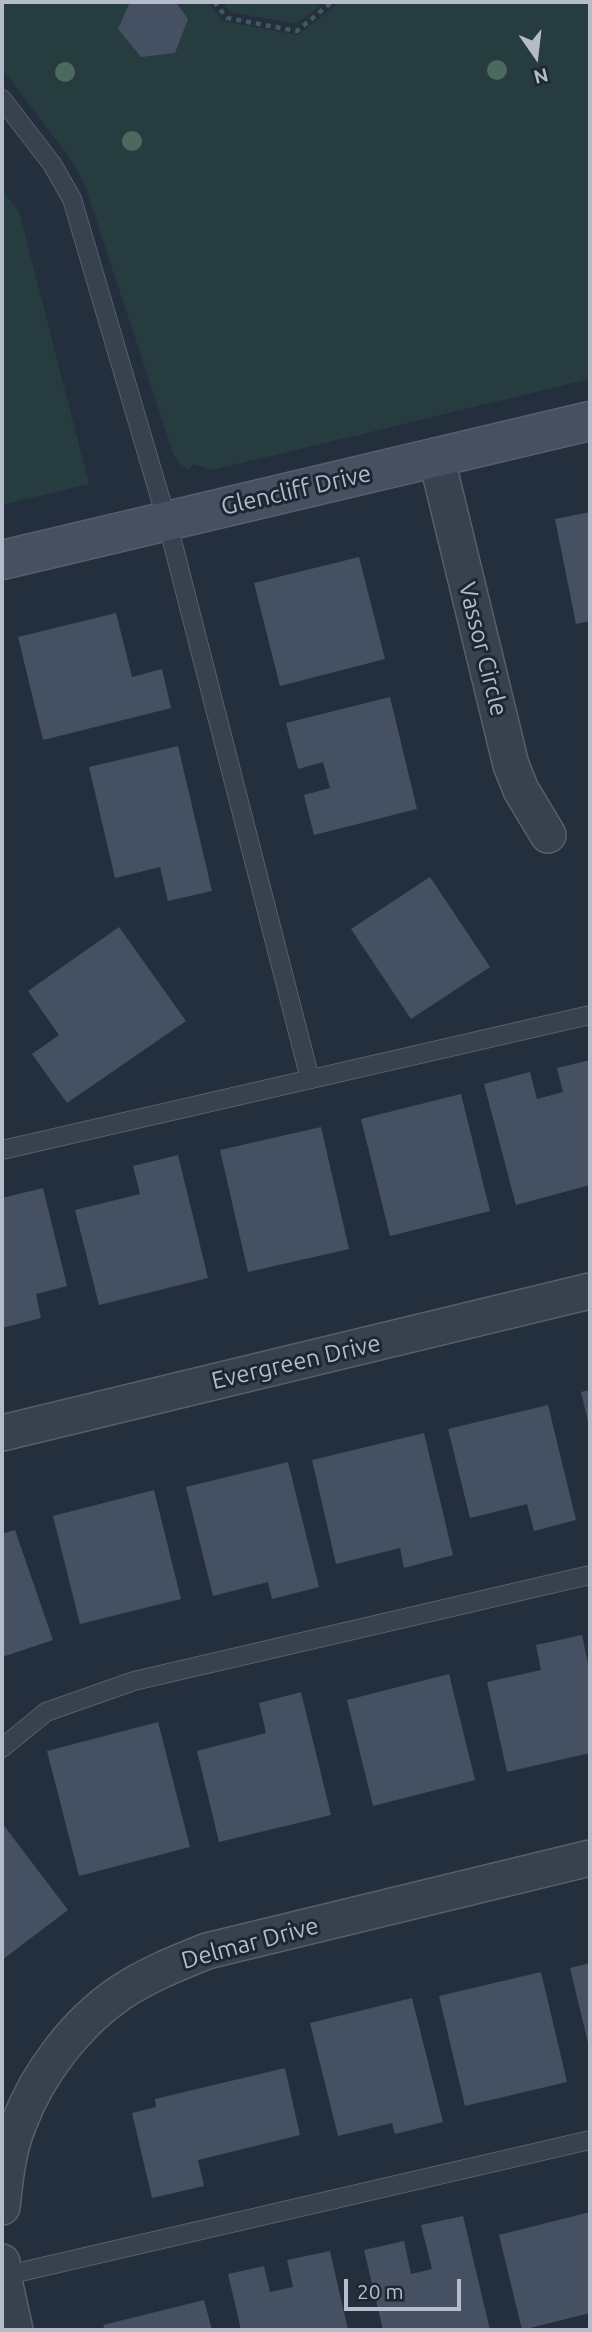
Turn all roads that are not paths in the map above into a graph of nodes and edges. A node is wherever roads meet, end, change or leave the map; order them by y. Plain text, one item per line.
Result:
1 (2, 99) edge
2 (590, 421) edge
3 (436, 456) junction
4 (167, 521) junction
5 (2, 560) edge
6 (548, 835) dead end
7 (590, 1015) edge
8 (310, 1079) junction
9 (2, 1150) edge
10 (590, 1292) edge
11 (2, 1433) edge
12 (590, 1575) edge
13 (2, 1748) edge
14 (590, 1858) edge
15 (590, 2140) edge
16 (2, 2207) edge
17 (2, 2262) edge
18 (3, 2276) edge
19 (15, 2330) edge

1 - 4 lane
2 - 3 street, Glencliff Drive
3 - 4 street, Glencliff Drive
3 - 6 street, Vassor Circle
4 - 5 street, Glencliff Drive
4 - 8 lane
7 - 8 lane
8 - 9 lane
10 - 11 street, Evergreen Drive
12 - 13 lane
14 - 16 street, Delmar Drive
15 - 18 lane
17 - 18 street
18 - 19 street

